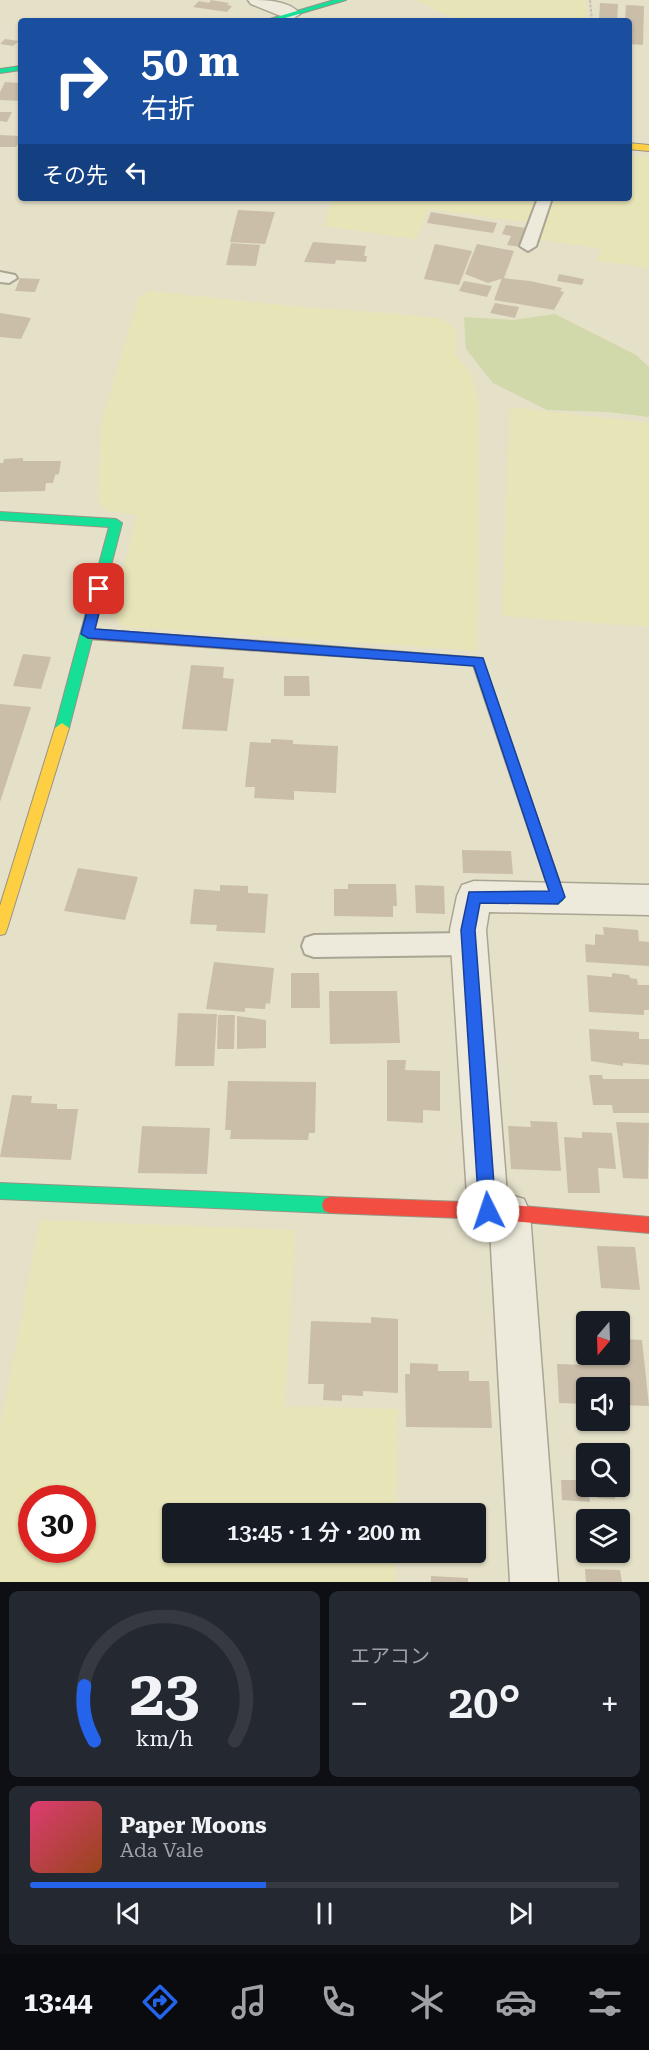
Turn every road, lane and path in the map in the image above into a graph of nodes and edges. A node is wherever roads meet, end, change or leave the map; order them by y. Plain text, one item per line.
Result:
1 (257, 0) edge
2 (342, 0) edge
3 (590, 0) edge
4 (291, 14) junction
5 (277, 18) edge
6 (592, 18) edge
7 (18, 68) edge
8 (0, 71) edge
9 (632, 146) edge
10 (649, 148) edge
11 (544, 201) edge
12 (528, 246) dead end
13 (0, 516) edge
14 (88, 634) junction
15 (558, 897) junction
16 (649, 900) edge
17 (0, 929) edge
18 (469, 944) junction
19 (314, 946) dead end
20 (0, 1191) edge
21 (499, 1212) junction
22 (649, 1225) edge
23 (534, 1582) edge

1 - 4 street
2 - 4 street
3 - 6 path
4 - 5 street
7 - 8 street
9 - 10 street
11 - 12 lane
13 - 14 street
14 - 15 street
14 - 17 street
15 - 16 street
15 - 18 street
18 - 19 lane
18 - 21 street
20 - 21 street
21 - 22 street
21 - 23 street

